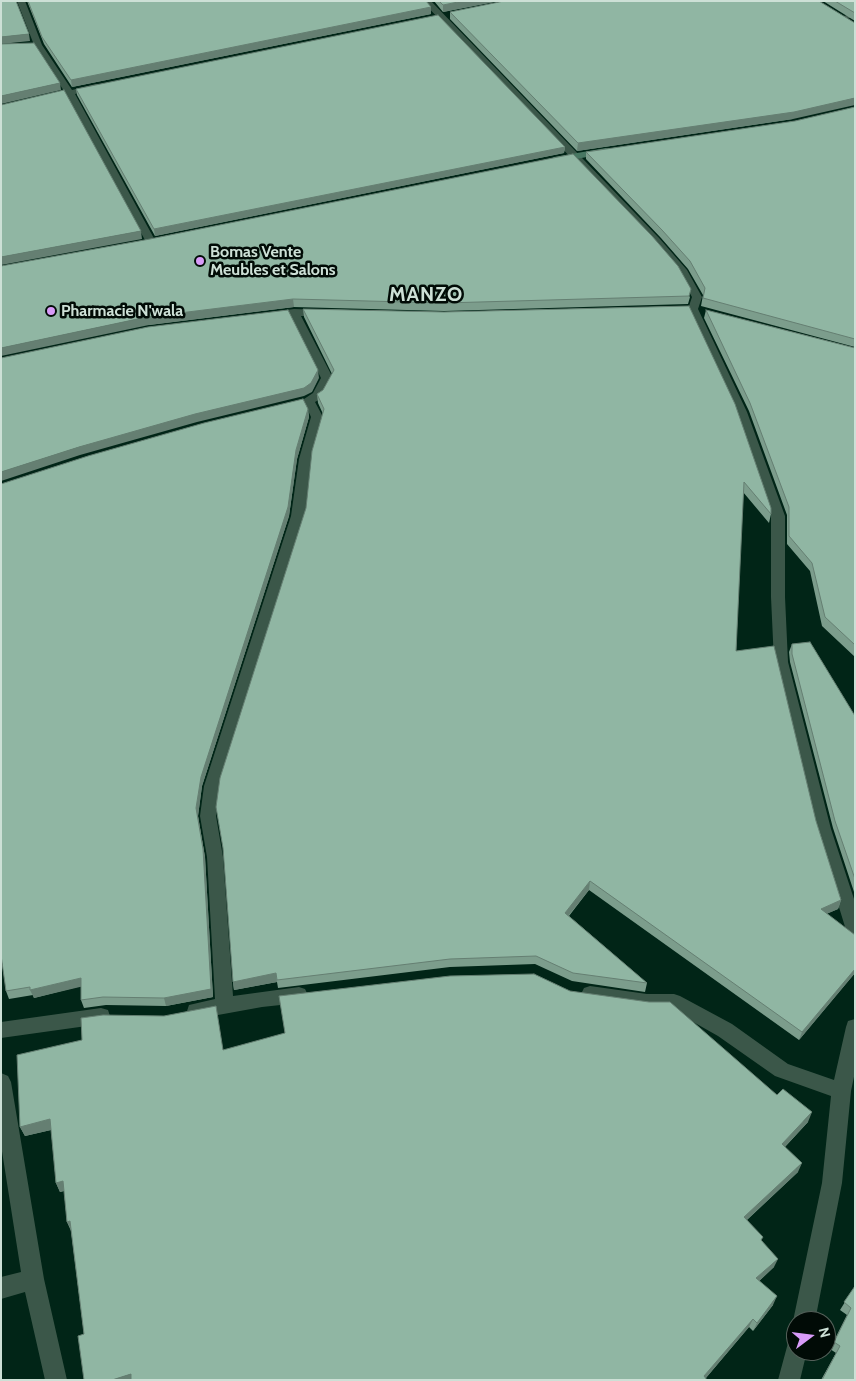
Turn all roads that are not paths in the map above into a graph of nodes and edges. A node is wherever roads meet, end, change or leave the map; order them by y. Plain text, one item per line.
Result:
1 (21, 1) edge
2 (426, 1) edge
3 (446, 15) junction
4 (855, 15) edge
5 (432, 18) edge
6 (855, 27) edge
7 (107, 84) edge
8 (69, 92) junction
9 (40, 99) edge
10 (615, 150) edge
11 (576, 156) junction
12 (547, 162) edge
13 (152, 242) edge
14 (688, 309) junction
15 (294, 312) junction
16 (332, 313) edge
17 (712, 314) edge
18 (258, 316) edge
19 (309, 401) junction
20 (292, 406) edge
21 (855, 930) edge
22 (569, 991) edge
23 (312, 993) edge
24 (224, 1007) junction
25 (176, 1014) edge
26 (114, 1015) edge
27 (855, 1027) edge
28 (1, 1030) edge
29 (1, 1082) edge
30 (840, 1091) junction
31 (33, 1279) junction
32 (1, 1288) edge
33 (806, 1311) edge
34 (794, 1361) edge
35 (56, 1380) edge
36 (789, 1380) edge

1 - 8 street
2 - 3 street
3 - 5 street
3 - 11 street
4 - 6 street
7 - 8 street
8 - 9 street
8 - 13 street
10 - 11 street
11 - 12 street
11 - 14 street
14 - 17 street
14 - 21 street
15 - 16 street
15 - 18 street
15 - 19 street
19 - 20 street
19 - 24 street
22 - 30 street
23 - 24 street
24 - 25 street
26 - 28 street
27 - 30 street
29 - 31 street
30 - 33 street
31 - 32 street
31 - 35 street
34 - 36 street

